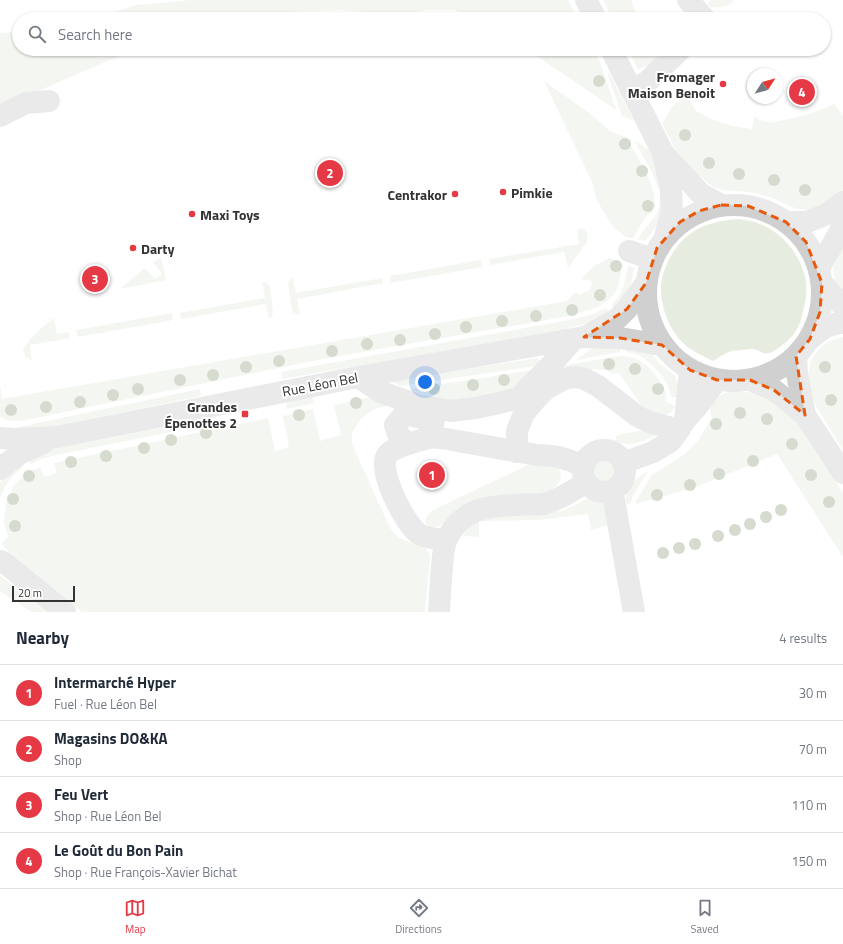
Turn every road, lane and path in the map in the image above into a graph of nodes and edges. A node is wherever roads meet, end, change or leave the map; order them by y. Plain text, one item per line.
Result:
1 (586, 0) edge
2 (688, 0) edge
3 (592, 12) edge
4 (699, 12) edge
5 (614, 56) edge
6 (674, 56) edge
7 (631, 90) junction
8 (49, 101) dead end
9 (0, 116) edge
10 (664, 153) junction
11 (843, 202) edge
12 (721, 205) junction
13 (786, 222) junction
14 (843, 226) edge
15 (665, 237) junction
16 (629, 251) dead end
17 (652, 259) junction
18 (820, 276) junction
19 (646, 283) junction
20 (843, 306) edge
21 (843, 323) edge
22 (578, 338) junction
23 (810, 339) junction
24 (662, 345) junction
25 (796, 356) junction
26 (690, 370) junction
27 (358, 377) junction
28 (717, 380) junction
29 (750, 380) junction
30 (519, 398) junction
31 (805, 415) junction
32 (682, 425) junction
33 (57, 437) junction
34 (0, 438) edge
35 (407, 444) junction
36 (517, 452) junction
37 (624, 463) junction
38 (0, 469) edge
39 (843, 473) edge
40 (585, 474) junction
41 (611, 491) junction
42 (446, 541) junction
43 (2, 560) edge
44 (66, 612) edge
45 (439, 612) edge
46 (634, 612) edge

1 - 3 street
2 - 4 street
5 - 7 street
6 - 7 street
7 - 10 street
8 - 9 street
10 - 12 street
10 - 15 street
11 - 13 street
12 - 13 street
12 - 15 street
13 - 18 street
14 - 18 street
15 - 17 street
16 - 17 street
17 - 19 street
18 - 20 street
18 - 23 street
19 - 22 street, Rue Léon Bel
19 - 24 street
21 - 23 street
22 - 24 street, Rue Léon Bel
22 - 27 street, Rue Léon Bel
22 - 30 street
23 - 25 street
24 - 26 street
25 - 29 street
25 - 31 street
26 - 28 street
26 - 32 street
27 - 30 street
27 - 33 street, Rue Léon Bel
28 - 29 street
28 - 32 street
29 - 31 street
30 - 35 street
31 - 39 street
32 - 36 street
32 - 37 street
33 - 34 street, Rue Léon Bel
33 - 38 street, Rue Léon Bel
35 - 36 street
35 - 42 street
36 - 40 street
37 - 40 street
37 - 41 street
40 - 41 street
40 - 42 street
41 - 46 street
42 - 45 street
43 - 44 street

